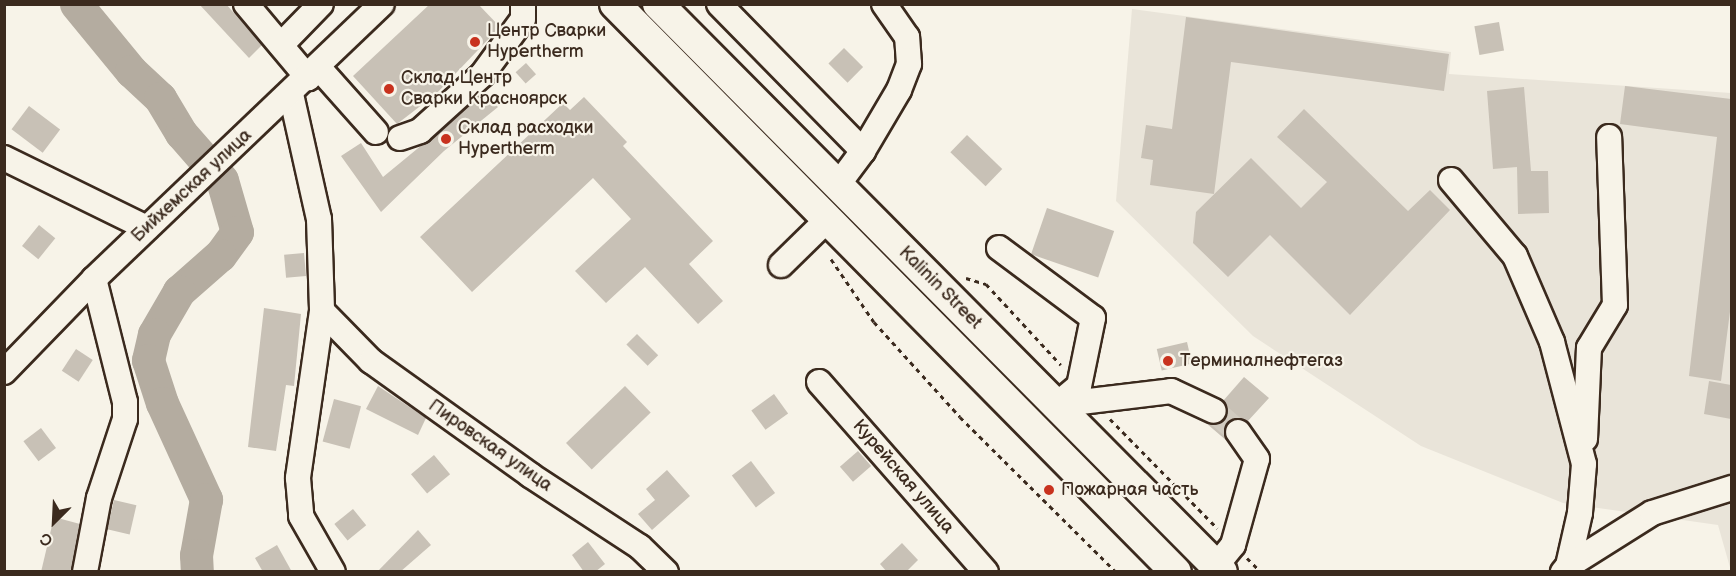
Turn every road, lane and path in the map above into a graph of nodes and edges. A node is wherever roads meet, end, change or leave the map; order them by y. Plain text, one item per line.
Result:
1 (246, 4) edge
2 (321, 4) edge
3 (382, 4) edge
4 (523, 4) edge
5 (615, 4) edge
6 (658, 4) edge
7 (719, 4) edge
8 (884, 4) edge
9 (281, 45) junction
10 (306, 80) junction
11 (376, 132) dead end
12 (1609, 137) dead end
13 (400, 138) dead end
14 (863, 151) junction
15 (4, 158) edge
16 (1451, 180) dead end
17 (837, 186) junction
18 (820, 226) junction
19 (147, 228) junction
20 (999, 248) dead end
21 (782, 265) dead end
22 (960, 272) dead end
23 (94, 279) junction
24 (322, 311) junction
25 (974, 323) junction
26 (951, 344) junction
27 (4, 372) edge
28 (819, 382) dead end
29 (1085, 393) junction
30 (1056, 405) junction
31 (1214, 411) tunnel mouth
32 (1034, 427) junction
33 (1238, 432) tunnel mouth
34 (1584, 464) junction
35 (1731, 488) edge
36 (1224, 561) edge
37 (1565, 569) edge
38 (85, 572) edge
39 (333, 572) edge
40 (666, 572) edge
41 (986, 572) edge
42 (1116, 572) edge
43 (1176, 572) edge
44 (1261, 572) edge

1 - 9 street
2 - 9 street
3 - 10 street, Бийхемская улица
4 - 13 street
5 - 18 main road, Kalinin Street
6 - 17 main road, Kalinin Street
7 - 14 street
8 - 14 street
9 - 10 street
10 - 11 street
10 - 19 street, Бийхемская улица
10 - 24 street
12 - 34 street
14 - 17 street
15 - 19 street
16 - 34 street
17 - 25 main road, Kalinin Street
18 - 21 street
18 - 26 main road, Kalinin Street
18 - 42 path
19 - 23 street, Бийхемская улица
20 - 29 street
22 - 29 path
23 - 27 street, Бийхемская улица
23 - 38 street
24 - 39 street
24 - 40 street, Пировская улица
25 - 26 main road
25 - 30 main road, Kalinin Street
26 - 32 main road, Kalinin Street
28 - 41 street, Курейская улица
29 - 30 street
29 - 31 street
29 - 36 path
30 - 32 main road
30 - 36 main road, Kalinin Street
32 - 43 main road, Kalinin Street
33 - 36 street
34 - 37 street
35 - 37 street
36 - 44 path

